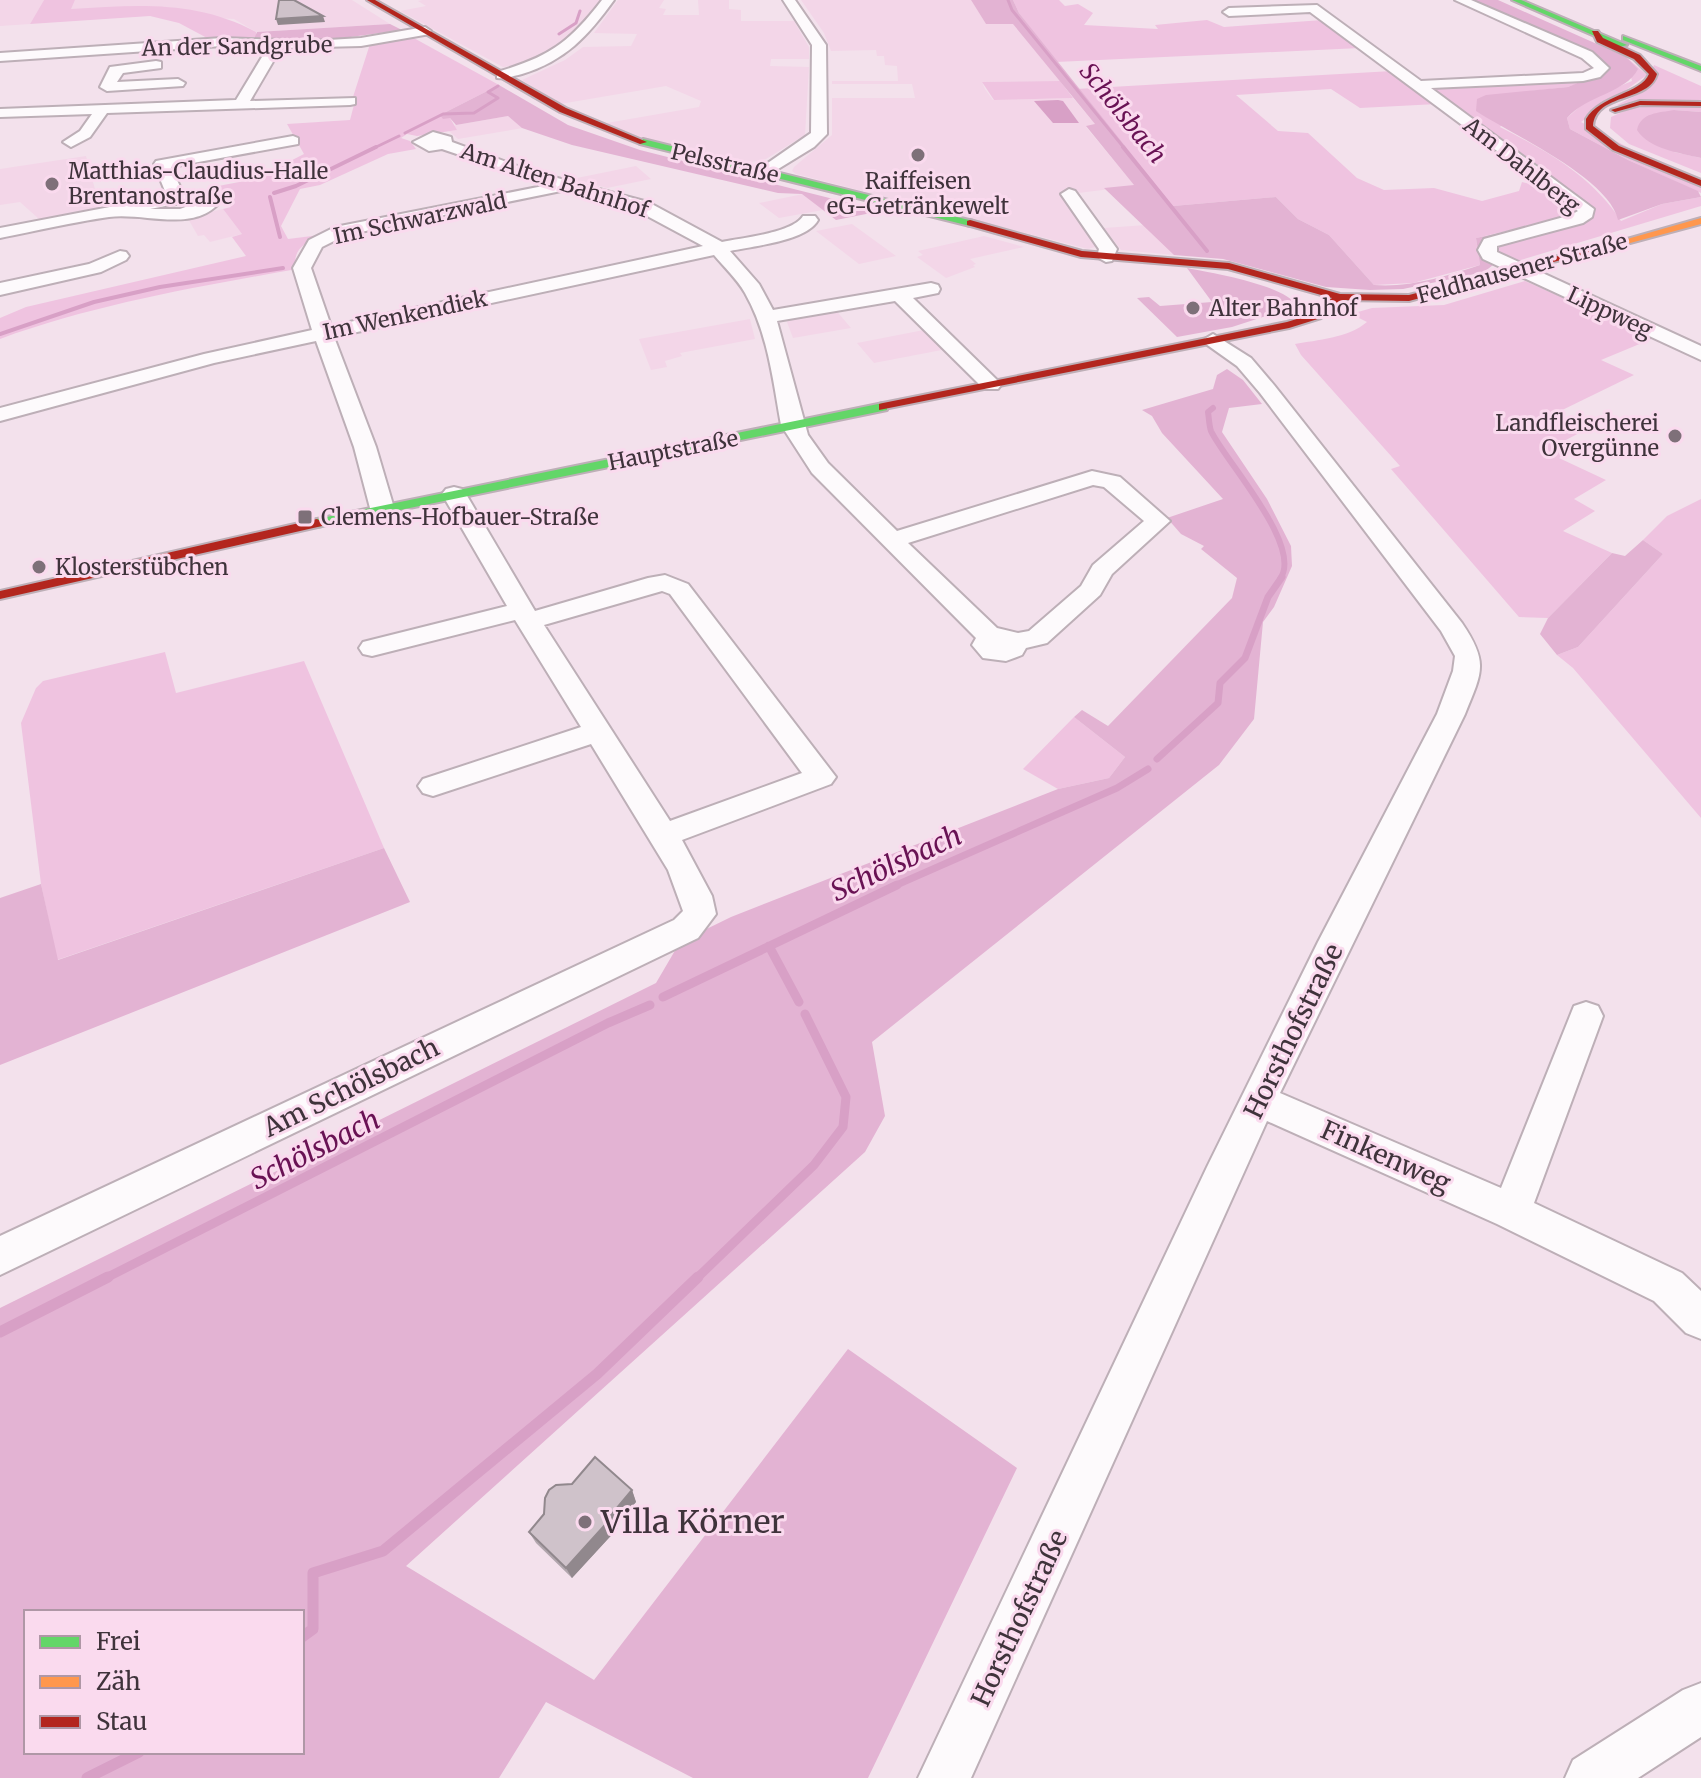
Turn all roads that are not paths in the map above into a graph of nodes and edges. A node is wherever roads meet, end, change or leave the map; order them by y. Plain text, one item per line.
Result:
1 (370, 0) edge
2 (608, 0) edge
3 (789, 0) edge
4 (1461, 0) edge
5 (1515, 0) edge
6 (1533, 0) edge
7 (1307, 4) edge
8 (1229, 12) dead end
9 (425, 31) junction
10 (1595, 33) junction
11 (276, 45) junction
12 (130, 48) junction
13 (0, 57) edge
14 (168, 65) dead end
15 (1701, 69) edge
16 (108, 70) junction
17 (502, 75) junction
18 (1701, 79) edge
19 (178, 83) dead end
20 (1417, 85) junction
21 (107, 87) junction
22 (91, 89) dead end
23 (350, 101) dead end
24 (241, 104) junction
25 (1701, 104) edge
26 (214, 105) junction
27 (104, 108) junction
28 (0, 113) edge
29 (202, 120) dead end
30 (293, 141) dead end
31 (71, 142) dead end
32 (443, 144) dead end
33 (765, 172) junction
34 (1701, 176) edge
35 (1701, 183) edge
36 (567, 185) junction
37 (1069, 194) dead end
38 (177, 199) junction
39 (111, 211) junction
40 (809, 220) dead end
41 (1701, 221) edge
42 (0, 233) edge
43 (717, 247) junction
44 (120, 256) dead end
45 (1106, 257) junction
46 (1520, 271) junction
47 (0, 289) edge
48 (931, 289) dead end
49 (899, 295) junction
50 (1340, 297) junction
51 (766, 317) junction
52 (324, 333) junction
53 (1213, 340) junction
54 (1701, 354) edge
55 (991, 385) junction
56 (0, 415) edge
57 (792, 425) junction
58 (454, 494) junction
59 (382, 508) junction
60 (892, 540) junction
61 (0, 595) edge
62 (526, 615) junction
63 (372, 648) dead end
64 (597, 732) junction
65 (433, 786) dead end
66 (663, 835) junction
67 (1586, 1016) dead end
68 (1260, 1101) junction
69 (1511, 1211) junction
70 (0, 1256) edge
71 (1701, 1319) edge
72 (1701, 1708) edge
73 (944, 1778) edge
74 (1591, 1778) edge

1 - 9 main road, Pelsstraße
2 - 17 street
3 - 33 street
4 - 20 street, Am Dahlberg
5 - 10 main road
6 - 15 main road
7 - 8 street, Am Dahlberg
7 - 20 street, Am Dahlberg
9 - 11 street, An der Sandgrube
9 - 17 main road, Pelsstraße
10 - 18 main road
10 - 35 main road
11 - 12 street, An der Sandgrube
11 - 24 street
12 - 13 street, An der Sandgrube
12 - 16 street
14 - 16 street
16 - 21 street
17 - 33 main road, Pelsstraße
19 - 21 street
20 - 46 street, Am Dahlberg
21 - 22 street
23 - 24 street
24 - 26 street
25 - 34 main road
26 - 27 street
26 - 29 street
27 - 28 street
27 - 31 street
30 - 38 street
32 - 36 street, Am Alten Bahnhof
33 - 45 main road, Pelsstraße
36 - 43 street, Am Alten Bahnhof
36 - 52 street, Im Schwarzwald
37 - 45 street
38 - 39 street
38 - 39 street
39 - 42 street
40 - 43 street, Im Wenkendiek
41 - 46 main road, Feldhausener Straße
43 - 51 street, Am Alten Bahnhof
43 - 52 street, Im Wenkendiek
44 - 47 street
45 - 50 main road, Pelsstraße
46 - 50 main road, Feldhausener Straße
46 - 54 street, Lippweg
48 - 49 street
49 - 51 street
49 - 55 street
50 - 53 main road, Hauptstraße
51 - 57 street, Am Alten Bahnhof
52 - 56 street, Im Wenkendiek
52 - 59 street, Im Schwarzwald
53 - 55 main road, Hauptstraße
53 - 68 street, Horsthofstraße
55 - 57 main road, Hauptstraße
57 - 58 main road, Hauptstraße
57 - 60 street
58 - 59 main road, Hauptstraße
58 - 62 street
59 - 61 main road, Hauptstraße
60 - 60 street
62 - 63 street
62 - 64 street
62 - 66 street
64 - 65 street
64 - 66 street
66 - 70 street, Am Schölsbach
67 - 69 street
68 - 69 street, Finkenweg
68 - 73 street, Horsthofstraße
69 - 71 street, Finkenweg
72 - 74 street

